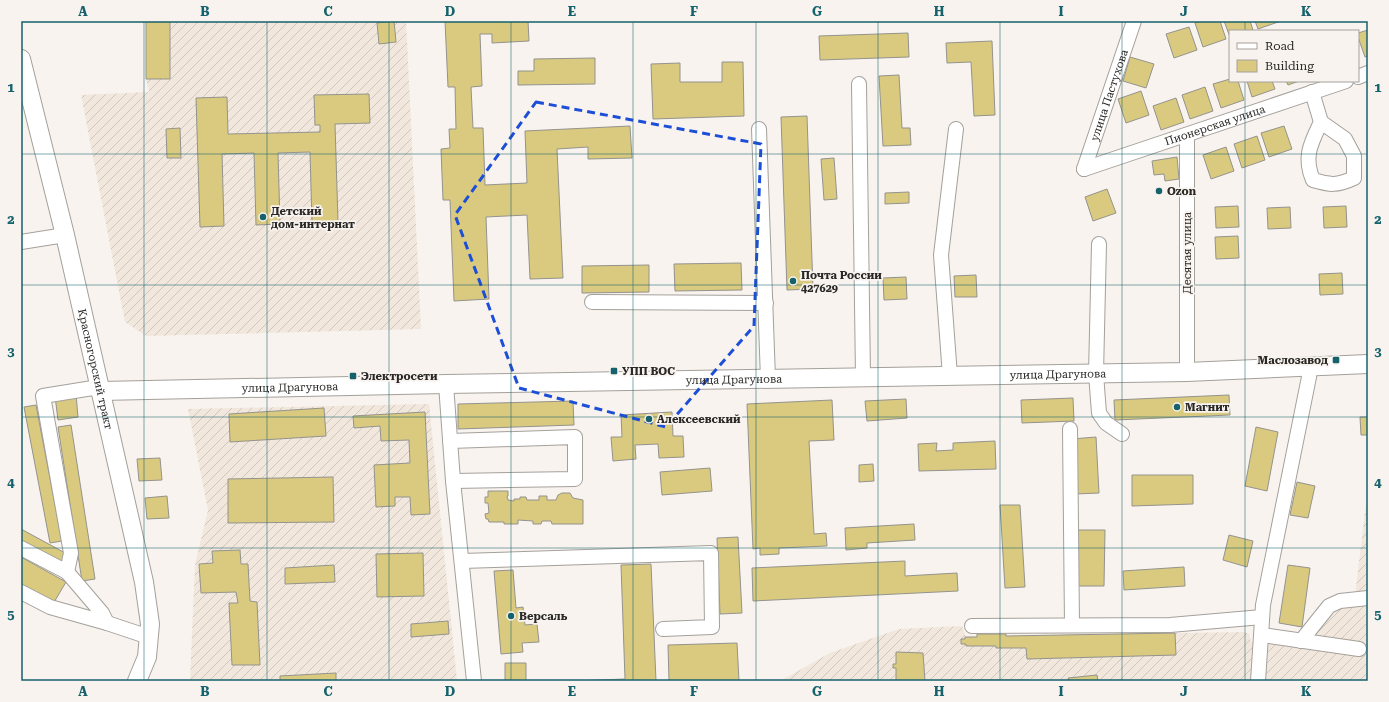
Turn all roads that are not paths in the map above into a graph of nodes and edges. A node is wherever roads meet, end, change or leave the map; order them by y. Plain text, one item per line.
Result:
1 (1134, 21) edge
2 (21, 59) edge
3 (1343, 82) edge
4 (859, 84) dead end
5 (1312, 92) junction
6 (1321, 122) dead end
7 (759, 129) dead end
8 (956, 129) dead end
9 (1187, 135) junction
10 (1084, 170) joint
11 (65, 235) junction
12 (21, 242) edge
13 (1099, 244) dead end
14 (592, 302) dead end
15 (766, 303) junction
16 (1368, 364) edge
17 (1310, 368) junction
18 (1187, 372) junction
19 (1096, 374) junction
20 (950, 376) junction
21 (863, 377) junction
22 (768, 379) junction
23 (446, 384) junction
24 (99, 389) junction
25 (1070, 429) dead end
26 (1122, 434) dead end
27 (450, 441) junction
28 (453, 481) junction
29 (21, 548) edge
30 (462, 561) junction
31 (67, 572) junction
32 (21, 592) edge
33 (1368, 598) edge
34 (1262, 617) junction
35 (107, 623) junction
36 (1072, 625) junction
37 (972, 626) dead end
38 (663, 629) dead end
39 (1262, 635) junction
40 (148, 638) junction
41 (1301, 641) junction
42 (1359, 649) dead end
43 (137, 681) edge
44 (474, 681) edge
45 (1258, 681) edge

1 - 10 street, улица Пастухова
2 - 11 main road, Красногорский тракт
3 - 5 street, Пионерская улица
4 - 21 street
5 - 6 street
5 - 9 street, Пионерская улица
7 - 15 street
8 - 20 street
9 - 10 street, Пионерская улица
9 - 18 street, Десятая улица
11 - 12 street
11 - 24 main road, Красногорский тракт
13 - 19 street
14 - 15 street
15 - 22 street
16 - 17 main road, улица Драгунова
17 - 18 main road, улица Драгунова
17 - 34 street
18 - 19 main road, улица Драгунова
19 - 20 main road, улица Драгунова
19 - 26 street
20 - 21 main road, улица Драгунова
21 - 22 main road, улица Драгунова
22 - 23 main road, улица Драгунова
23 - 24 main road, улица Драгунова
23 - 27 street
24 - 31 street
24 - 40 main road, Красногорский тракт
25 - 36 street
27 - 28 street
27 - 28 street
28 - 30 street
29 - 31 street
30 - 38 street
30 - 44 street
31 - 35 street
32 - 35 street
33 - 41 street
34 - 36 street
34 - 39 street
35 - 40 street
36 - 37 street
39 - 41 street
39 - 45 street
40 - 43 main road, Красногорский тракт
41 - 42 street

